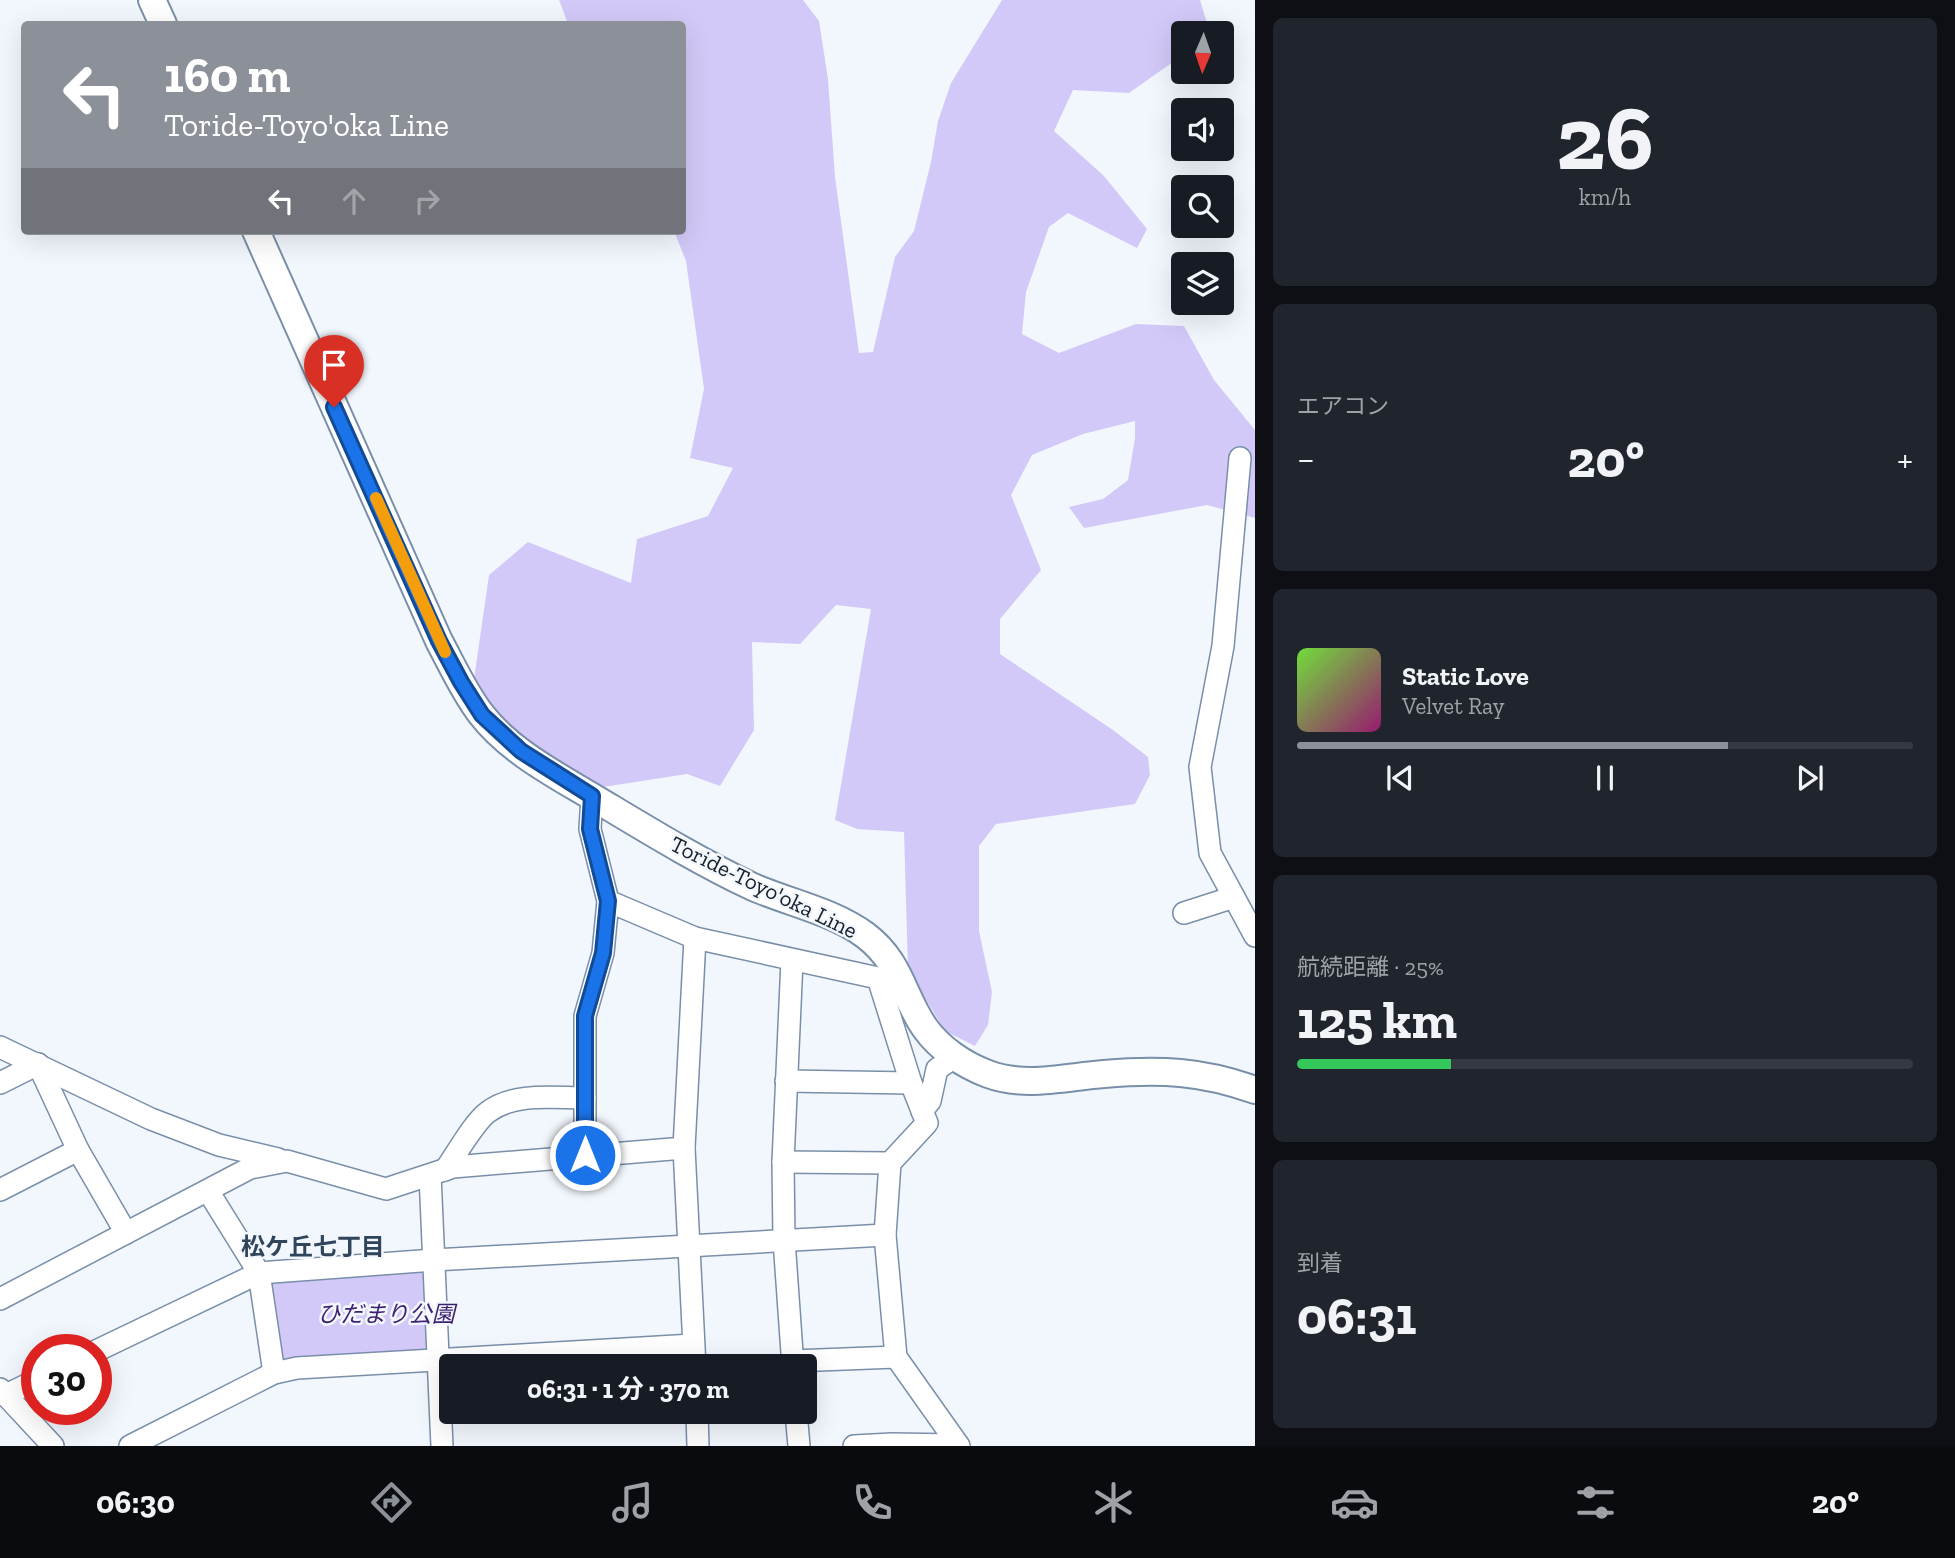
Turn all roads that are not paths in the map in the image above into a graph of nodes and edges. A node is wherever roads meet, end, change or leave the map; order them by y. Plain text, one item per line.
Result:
1 (152, 0) edge
2 (162, 21) edge
3 (258, 235) edge
4 (1240, 458) dead end
5 (592, 796) junction
6 (1234, 897) junction
7 (608, 901) junction
8 (1184, 913) dead end
9 (1255, 936) edge
10 (695, 938) junction
11 (792, 960) junction
12 (0, 1048) edge
13 (955, 1057) junction
14 (38, 1064) junction
15 (786, 1081) junction
16 (0, 1083) edge
17 (911, 1083) junction
18 (1255, 1090) edge
19 (585, 1098) junction
20 (922, 1111) junction
21 (684, 1148) junction
22 (78, 1150) junction
23 (585, 1155) junction
24 (287, 1161) junction
25 (783, 1161) junction
26 (890, 1163) junction
27 (438, 1172) junction
28 (0, 1190) edge
29 (208, 1191) junction
30 (126, 1233) junction
31 (886, 1235) junction
32 (784, 1240) junction
33 (689, 1245) junction
34 (434, 1260) junction
35 (259, 1273) junction
36 (0, 1299) edge
37 (112, 1343) edge
38 (694, 1345) junction
39 (551, 1354) edge
40 (694, 1354) edge
41 (792, 1354) edge
42 (896, 1357) junction
43 (439, 1361) joint
44 (817, 1362) edge
45 (274, 1373) junction
46 (21, 1386) edge
47 (3, 1392) edge
48 (441, 1424) edge
49 (697, 1424) edge
50 (797, 1424) edge
51 (892, 1445) edge
52 (53, 1446) edge
53 (130, 1446) edge
54 (442, 1446) edge
55 (698, 1446) edge
56 (799, 1446) edge
57 (854, 1446) edge
58 (959, 1446) edge

1 - 2 main road
3 - 5 main road, Toride-Toyo'oka Line
4 - 6 street
5 - 7 street
5 - 13 main road, Toride-Toyo'oka Line
6 - 8 street
6 - 9 street
7 - 10 street
7 - 19 street
10 - 11 street
10 - 21 street
11 - 15 street
11 - 17 street
12 - 14 street
13 - 18 main road, Toride-Toyo'oka Line
13 - 20 street
14 - 16 street
14 - 22 street
14 - 24 street
15 - 17 street
15 - 25 street
17 - 20 street
19 - 23 street
19 - 27 street
20 - 26 street
21 - 23 street
21 - 33 street
22 - 28 street
22 - 30 street
23 - 27 street
24 - 27 street
24 - 29 street
25 - 26 street
25 - 32 street
26 - 31 street
27 - 34 street
29 - 30 street
29 - 35 street
30 - 36 street
31 - 32 street
31 - 42 street
32 - 33 street
32 - 41 street
33 - 34 street
33 - 38 street
34 - 35 street
34 - 43 street
35 - 37 street
35 - 45 street
38 - 39 street
38 - 40 street
42 - 44 street
42 - 58 street
43 - 45 street
45 - 53 street
46 - 47 street
47 - 52 street
48 - 54 street
49 - 55 street
50 - 56 street
51 - 57 street
51 - 58 street

